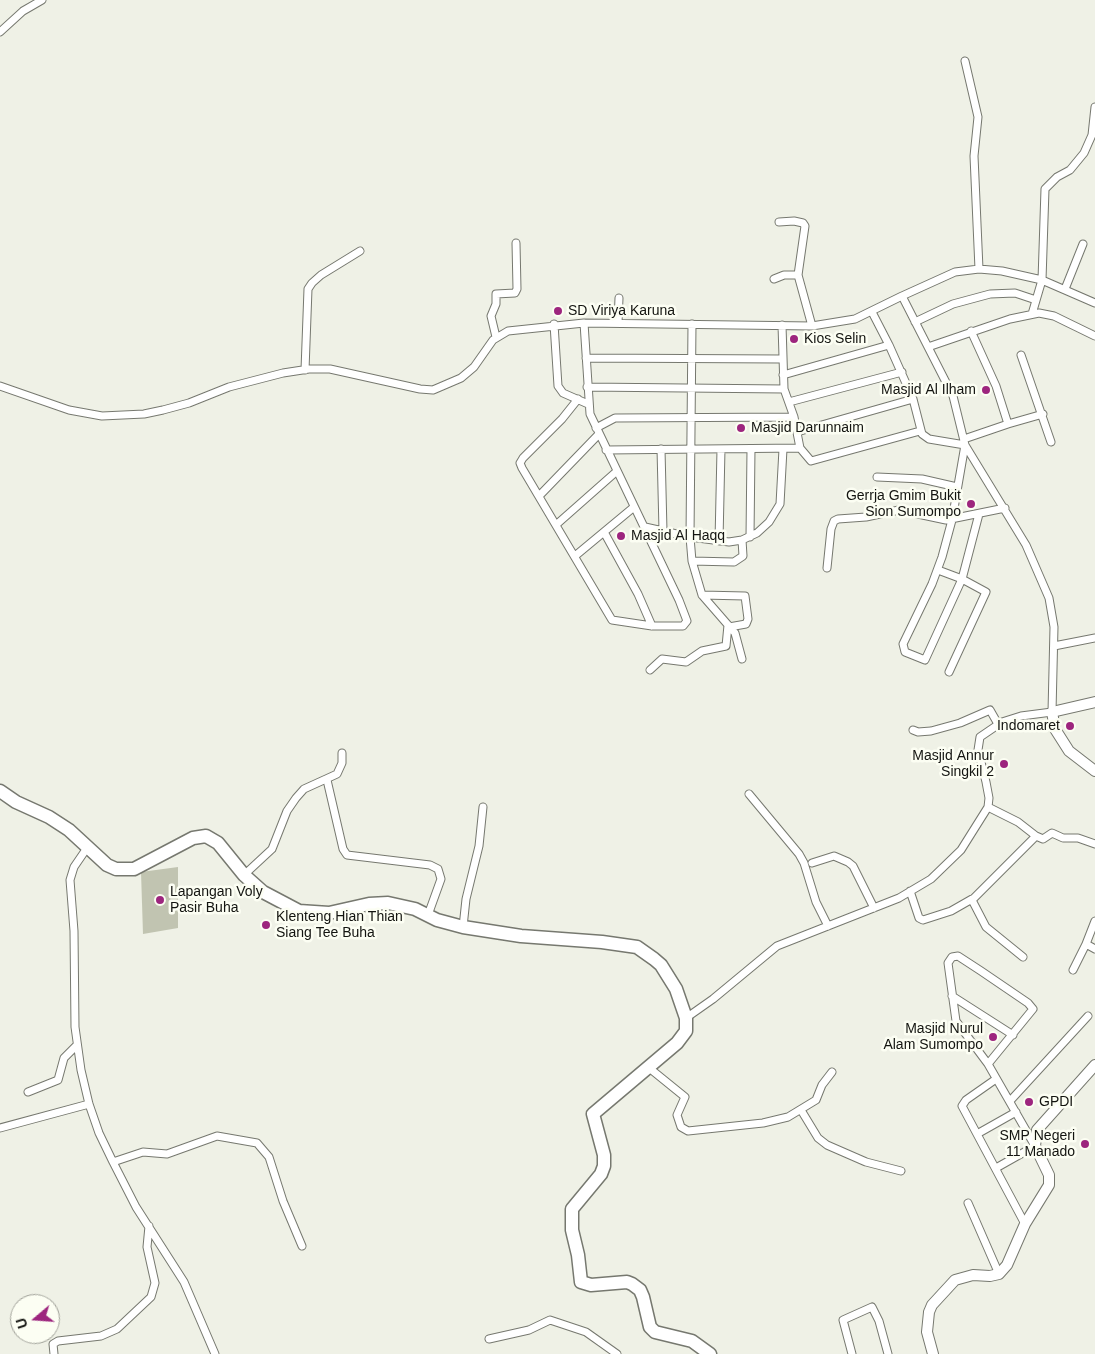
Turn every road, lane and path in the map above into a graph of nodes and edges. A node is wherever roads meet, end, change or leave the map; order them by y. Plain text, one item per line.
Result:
1 (42, 0) edge
2 (0, 32) edge
3 (965, 61) dead end
4 (1095, 107) edge
5 (778, 222) dead end
6 (516, 243) dead end
7 (1083, 244) dead end
8 (360, 251) dead end
9 (979, 269) junction
10 (798, 275) junction
11 (774, 279) dead end
12 (1042, 280) junction
13 (1065, 289) junction
14 (902, 296) junction
15 (619, 298) dead end
16 (1036, 300) junction
17 (1095, 303) edge
18 (872, 312) junction
19 (1032, 314) junction
20 (915, 322) junction
21 (584, 323) junction
22 (618, 323) junction
23 (554, 324) junction
24 (692, 324) junction
25 (782, 325) junction
26 (812, 326) junction
27 (971, 331) junction
28 (1095, 336) edge
29 (496, 338) junction
30 (889, 345) junction
31 (928, 347) junction
32 (1021, 355) dead end
33 (586, 358) junction
34 (692, 358) junction
35 (782, 359) junction
36 (305, 370) junction
37 (902, 372) junction
38 (783, 375) junction
39 (0, 386) edge
40 (587, 387) junction
41 (691, 388) junction
42 (784, 389) junction
43 (913, 399) junction
44 (578, 400) junction
45 (789, 402) junction
46 (588, 404) junction
47 (1043, 414) junction
48 (794, 417) junction
49 (692, 419) junction
50 (1008, 424) junction
51 (597, 431) junction
52 (920, 431) junction
53 (797, 432) junction
54 (964, 442) junction
55 (1051, 442) dead end
56 (800, 448) junction
57 (661, 449) junction
58 (692, 449) junction
59 (751, 449) junction
60 (783, 449) junction
61 (606, 450) junction
62 (721, 450) junction
63 (617, 471) junction
64 (878, 477) dead end
65 (956, 488) junction
66 (540, 495) junction
67 (634, 507) junction
68 (1004, 508) junction
69 (979, 514) junction
70 (952, 520) junction
71 (557, 524) junction
72 (645, 527) junction
73 (663, 531) junction
74 (604, 532) junction
75 (690, 537) junction
76 (750, 537) junction
77 (742, 540) junction
78 (719, 541) junction
79 (575, 556) junction
80 (692, 561) junction
81 (827, 568) dead end
82 (938, 570) junction
83 (962, 578) junction
84 (702, 595) junction
85 (652, 626) junction
86 (728, 626) junction
87 (1095, 638) edge
88 (1054, 646) junction
89 (742, 659) dead end
90 (650, 670) dead end
91 (948, 672) dead end
92 (1095, 702) edge
93 (1052, 712) junction
94 (998, 724) junction
95 (913, 730) dead end
96 (342, 753) dead end
97 (1095, 771) edge
98 (327, 780) junction
99 (0, 791) edge
100 (749, 794) dead end
101 (483, 807) dead end
102 (988, 807) junction
103 (1036, 836) junction
104 (1095, 844) edge
105 (87, 848) junction
106 (812, 863) dead end
107 (244, 876) junction
108 (910, 891) junction
109 (972, 899) junction
110 (874, 908) junction
111 (428, 915) junction
112 (1095, 921) edge
113 (828, 926) junction
114 (463, 927) junction
115 (1086, 944) junction
116 (1095, 949) edge
117 (1024, 956) dead end
118 (1072, 970) dead end
119 (952, 996) junction
120 (1088, 1016) dead end
121 (686, 1018) junction
122 (1013, 1035) junction
123 (77, 1046) junction
124 (988, 1064) junction
125 (1095, 1064) edge
126 (648, 1067) junction
127 (832, 1072) dead end
128 (996, 1079) junction
129 (28, 1092) dead end
130 (1010, 1101) junction
131 (90, 1104) junction
132 (801, 1110) junction
133 (1016, 1112) junction
134 (0, 1128) edge
135 (978, 1134) junction
136 (1035, 1146) junction
137 (113, 1162) junction
138 (996, 1168) junction
139 (901, 1171) dead end
140 (968, 1203) dead end
141 (1025, 1224) junction
142 (149, 1226) junction
143 (302, 1246) dead end
144 (999, 1274) junction
145 (489, 1340) dead end
146 (54, 1354) edge
147 (215, 1354) edge
148 (617, 1354) edge
149 (710, 1354) edge
150 (852, 1354) edge
151 (888, 1354) edge
152 (933, 1354) edge

1 - 2 street
3 - 9 street
4 - 12 street
5 - 10 street
6 - 29 street
7 - 13 street
8 - 36 street
9 - 12 street
9 - 14 street
10 - 11 street
10 - 26 street
12 - 13 street
12 - 16 street
13 - 17 street
14 - 18 street
14 - 20 street
15 - 22 street
16 - 19 street
16 - 20 street
18 - 26 street
18 - 30 street
19 - 27 street
19 - 28 street
20 - 31 street
21 - 22 street
21 - 23 street
21 - 33 street
22 - 24 street
23 - 29 street
23 - 44 street
24 - 25 street
24 - 34 street
25 - 26 street
25 - 35 street
27 - 31 street
27 - 50 street
29 - 36 street
30 - 37 street
30 - 38 street
31 - 54 street
32 - 47 street
33 - 34 street
33 - 40 street
34 - 35 street
34 - 41 street
35 - 38 street
36 - 39 street
37 - 43 street
37 - 45 street
38 - 42 street
40 - 41 street
40 - 46 street
41 - 42 street
41 - 49 street
42 - 45 street
43 - 52 street
43 - 53 street
44 - 46 street
44 - 66 street
45 - 48 street
46 - 51 street
47 - 50 street
47 - 55 street
48 - 49 street
48 - 53 street
49 - 51 street
49 - 58 street
50 - 54 street
51 - 61 street
51 - 66 street
52 - 54 street
52 - 56 street
53 - 56 street
54 - 65 street
54 - 68 street
56 - 60 street
57 - 58 street
57 - 61 street
57 - 73 street
58 - 62 street
58 - 75 street
59 - 60 street
59 - 62 street
59 - 76 street
60 - 76 street
61 - 63 street
62 - 78 street
63 - 67 street
63 - 71 street
64 - 65 street
65 - 70 street
66 - 71 street
67 - 72 street
67 - 74 street
68 - 69 street
68 - 88 street
69 - 70 street
69 - 83 street
70 - 81 street
70 - 82 street
71 - 79 street
72 - 73 street
72 - 85 street
73 - 75 street
74 - 79 street
74 - 85 street
75 - 78 street
75 - 80 street
76 - 77 street
77 - 78 street
77 - 80 street
79 - 85 street
80 - 84 street
82 - 83 street
82 - 83 street
83 - 91 street
84 - 86 street
84 - 86 street
86 - 89 street
86 - 90 street
87 - 88 street
88 - 93 street
92 - 93 street
93 - 94 street
93 - 97 street
94 - 95 street
94 - 102 street
96 - 98 street
98 - 107 street
98 - 111 street
99 - 105 highway
100 - 113 street
101 - 114 street
102 - 103 street
102 - 108 street
103 - 104 street
103 - 109 street
105 - 107 highway
105 - 123 street
106 - 110 street
107 - 111 highway
108 - 109 street
108 - 110 street
109 - 117 street
110 - 113 street
111 - 114 highway
112 - 115 street
113 - 121 street
114 - 121 highway
115 - 116 street
115 - 118 street
119 - 122 street
119 - 122 street
119 - 124 street
120 - 130 street
121 - 126 highway
122 - 124 street
123 - 129 street
123 - 131 street
124 - 128 street
125 - 136 street
126 - 132 street
126 - 149 highway
127 - 132 street
128 - 130 street
128 - 135 street
130 - 133 street
131 - 134 street
131 - 137 street
132 - 139 street
133 - 135 street
133 - 136 street
135 - 138 street
136 - 138 street
136 - 141 street
137 - 142 street
137 - 143 street
138 - 141 street
140 - 144 street
141 - 144 street
142 - 146 street
142 - 147 street
144 - 152 street
145 - 148 street
150 - 151 street

